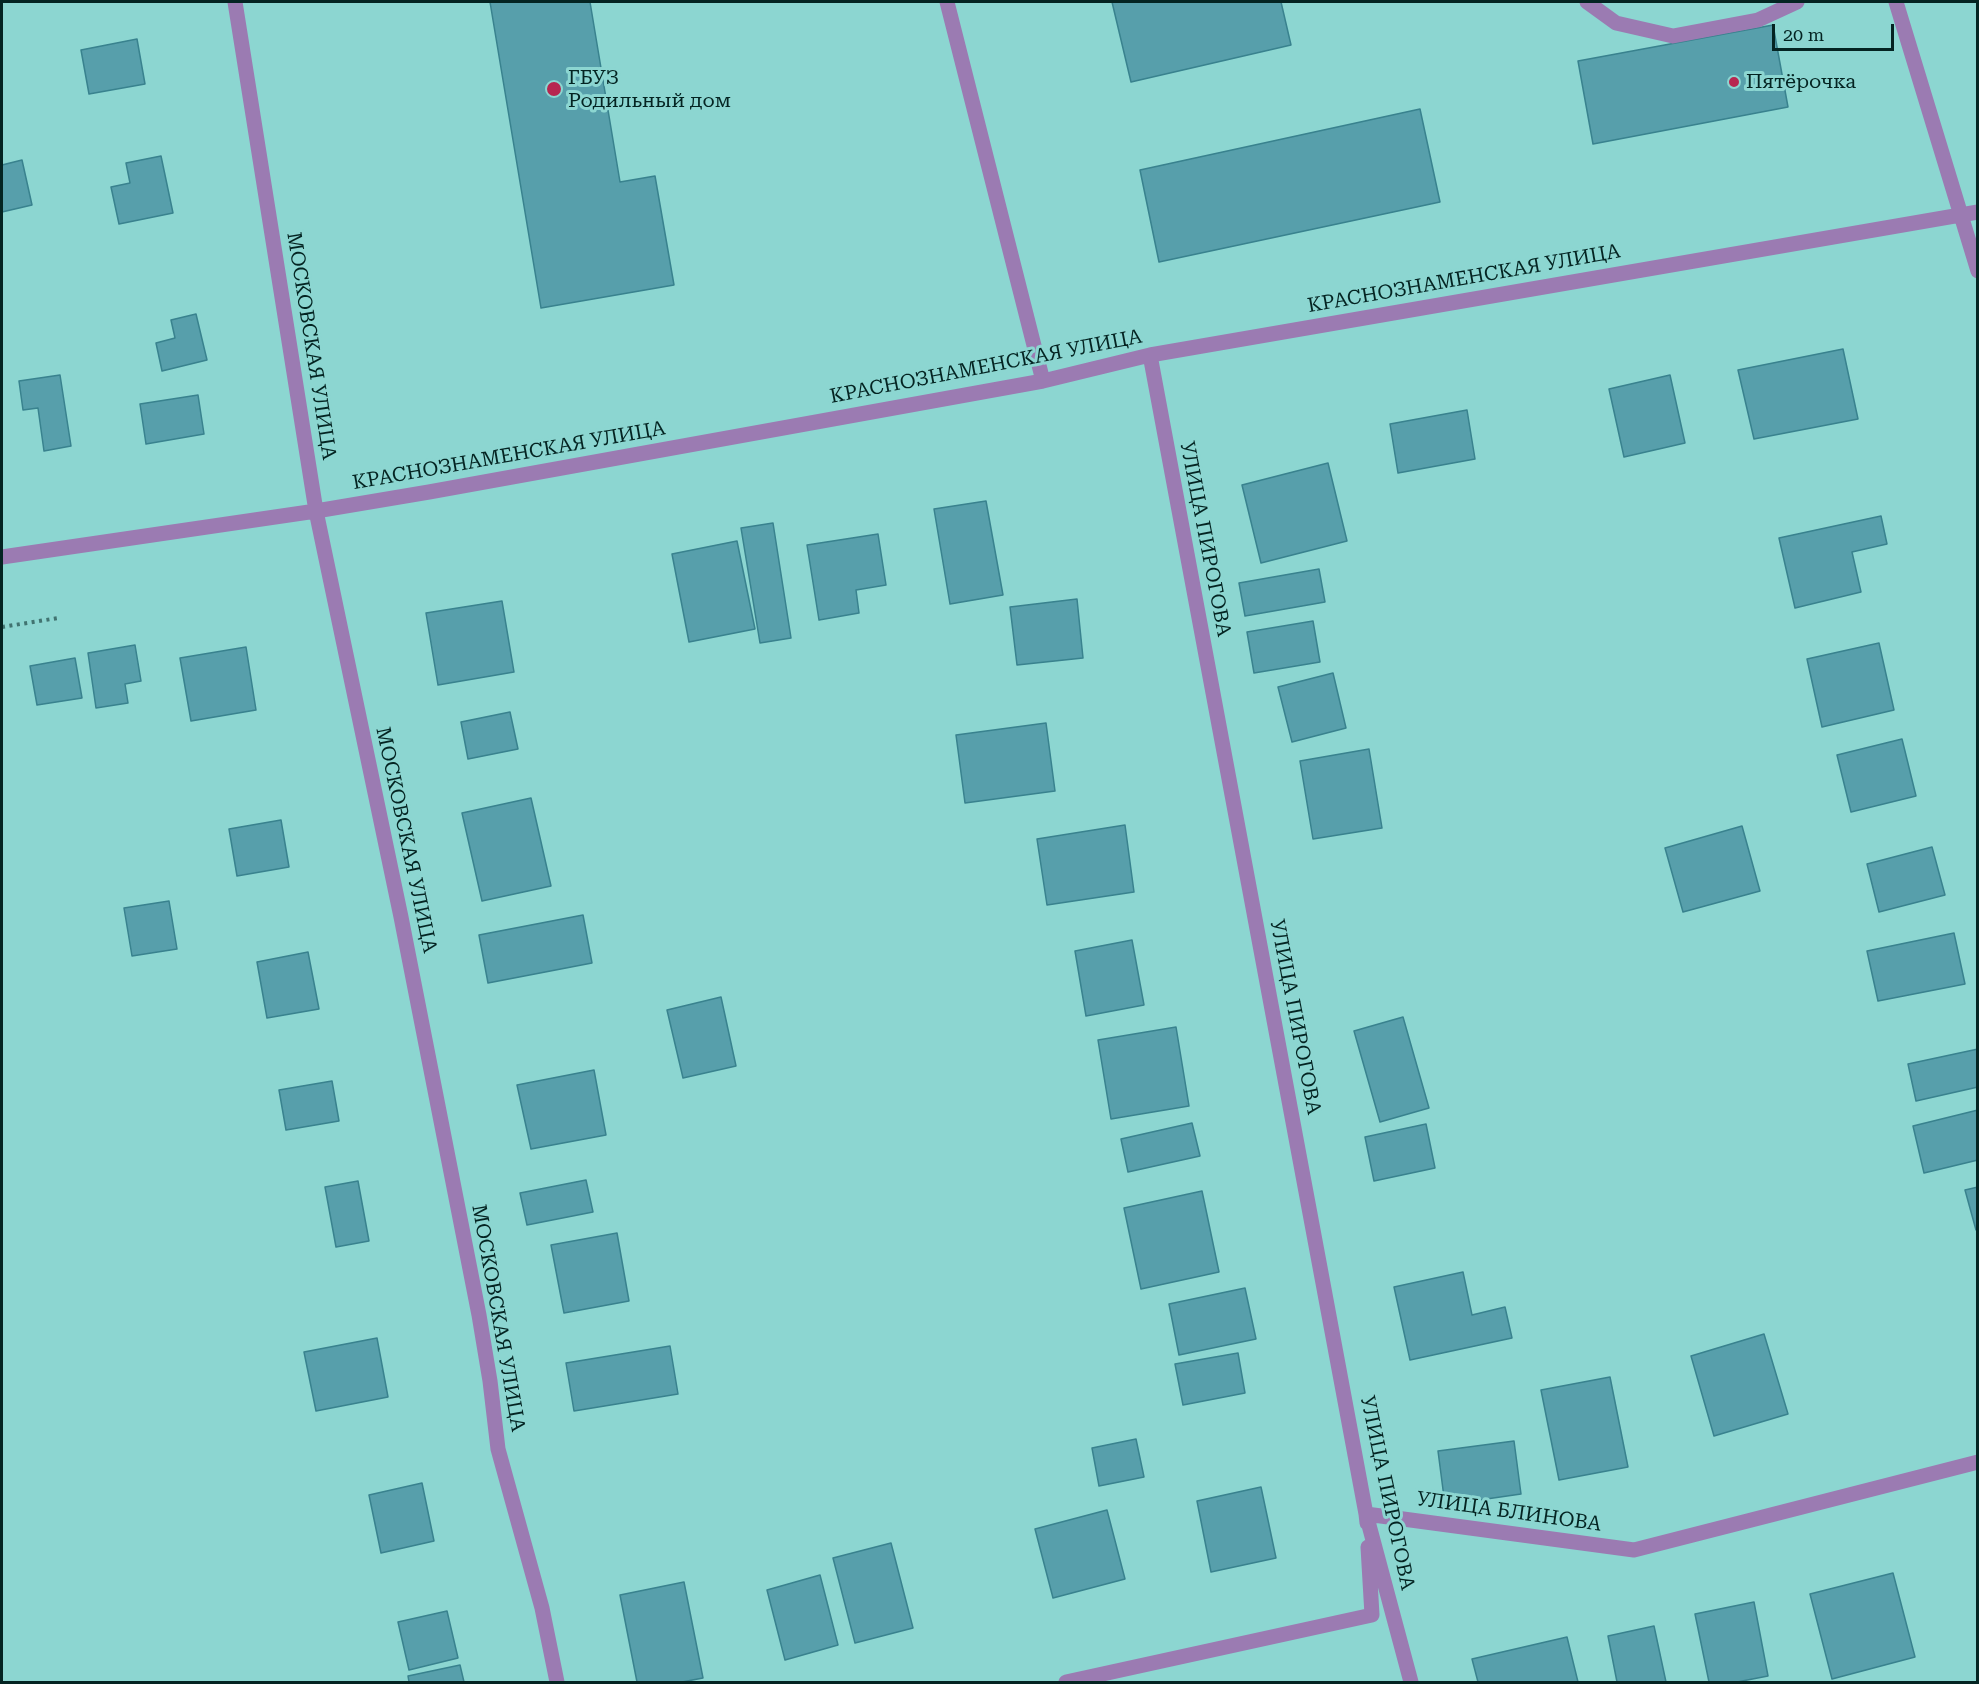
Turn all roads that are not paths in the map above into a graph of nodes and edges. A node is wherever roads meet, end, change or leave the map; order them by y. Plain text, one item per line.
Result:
1 (235, 2) edge
2 (947, 2) edge
3 (1587, 2) edge
4 (1797, 2) edge
5 (1896, 2) edge
6 (1977, 212) edge
7 (1961, 214) junction
8 (1977, 272) edge
9 (1150, 356) junction
10 (1043, 381) junction
11 (316, 511) junction
12 (2, 557) edge
13 (1977, 1462) edge
14 (1366, 1514) junction
15 (557, 1683) edge
16 (1066, 1683) edge
17 (1411, 1683) edge

1 - 11 street, МОСКОВСКАЯ УЛИЦА
2 - 10 street
3 - 4 street
5 - 7 street
6 - 7 street, КРАСНОЗНАМЕНСКАЯ УЛИЦА
7 - 8 street
7 - 9 street, КРАСНОЗНАМЕНСКАЯ УЛИЦА
9 - 10 street, КРАСНОЗНАМЕНСКАЯ УЛИЦА
9 - 14 street, УЛИЦА ПИРОГОВА
10 - 11 street, КРАСНОЗНАМЕНСКАЯ УЛИЦА
11 - 12 street, КРАСНОЗНАМЕНСКАЯ УЛИЦА
11 - 15 street, МОСКОВСКАЯ УЛИЦА
13 - 14 street, УЛИЦА БЛИНОВА
14 - 16 street
14 - 17 street, УЛИЦА ПИРОГОВА

